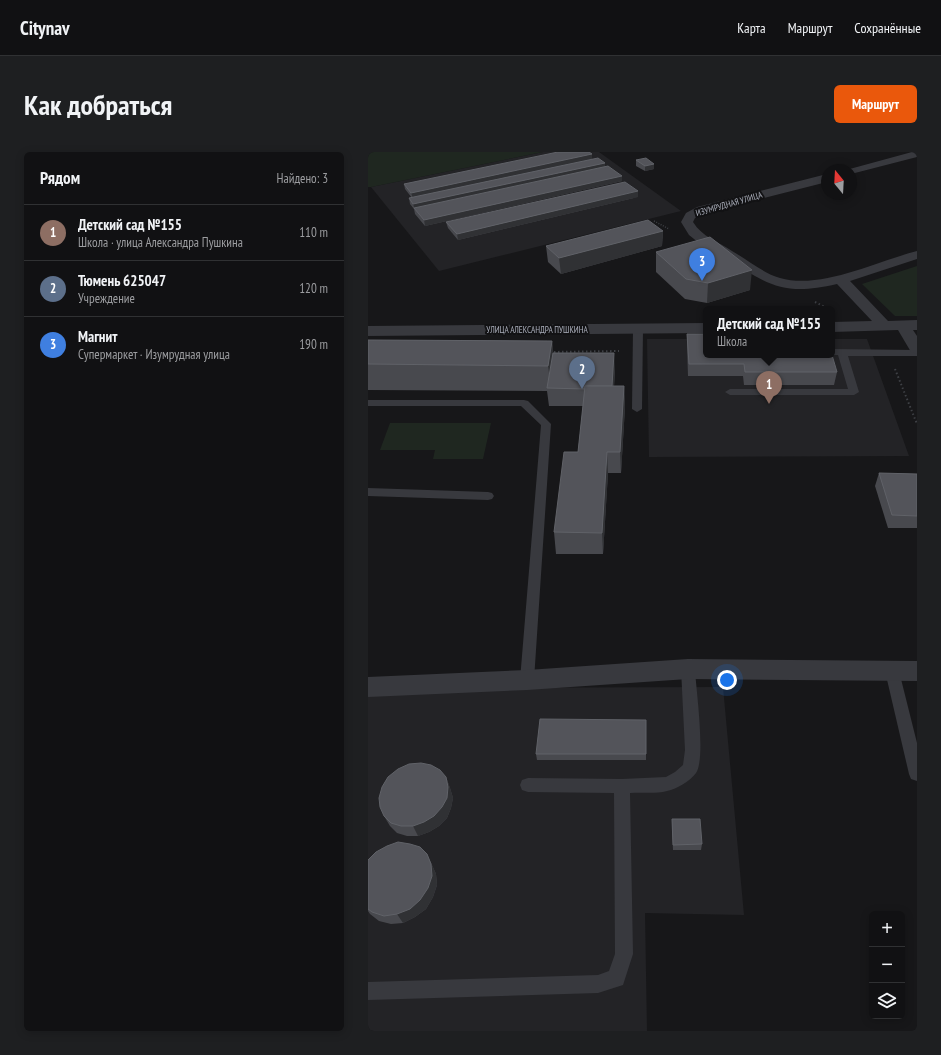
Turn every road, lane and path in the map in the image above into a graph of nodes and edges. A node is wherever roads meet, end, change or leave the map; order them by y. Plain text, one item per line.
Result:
1 (917, 154) edge
2 (857, 170) edge
3 (821, 180) edge
4 (917, 255) edge
5 (841, 279) junction
6 (884, 326) junction
7 (910, 326) edge
8 (703, 328) edge
9 (835, 328) edge
10 (638, 329) junction
11 (368, 331) edge
12 (917, 350) edge
13 (837, 352) edge
14 (917, 353) edge
15 (730, 392) dead end
16 (368, 403) edge
17 (636, 409) dead end
18 (368, 492) edge
19 (488, 496) dead end
20 (688, 669) junction
21 (892, 671) junction
22 (917, 671) edge
23 (527, 680) junction
24 (368, 686) edge
25 (917, 774) edge
26 (528, 785) dead end
27 (622, 786) junction
28 (368, 991) edge

1 - 2 street
3 - 5 street, ИЗУМРУДНАЯ УЛИЦА
4 - 5 street
5 - 6 street
6 - 7 street
6 - 9 street
7 - 12 street
8 - 10 street, УЛИЦА АЛЕКСАНДРА ПУШКИНА
10 - 11 street, УЛИЦА АЛЕКСАНДРА ПУШКИНА
10 - 17 lane
13 - 14 lane
13 - 15 lane
16 - 23 lane
18 - 19 lane
20 - 21 street
20 - 23 street
20 - 27 lane
21 - 22 street
21 - 25 lane
23 - 24 street
26 - 27 lane
27 - 28 lane

